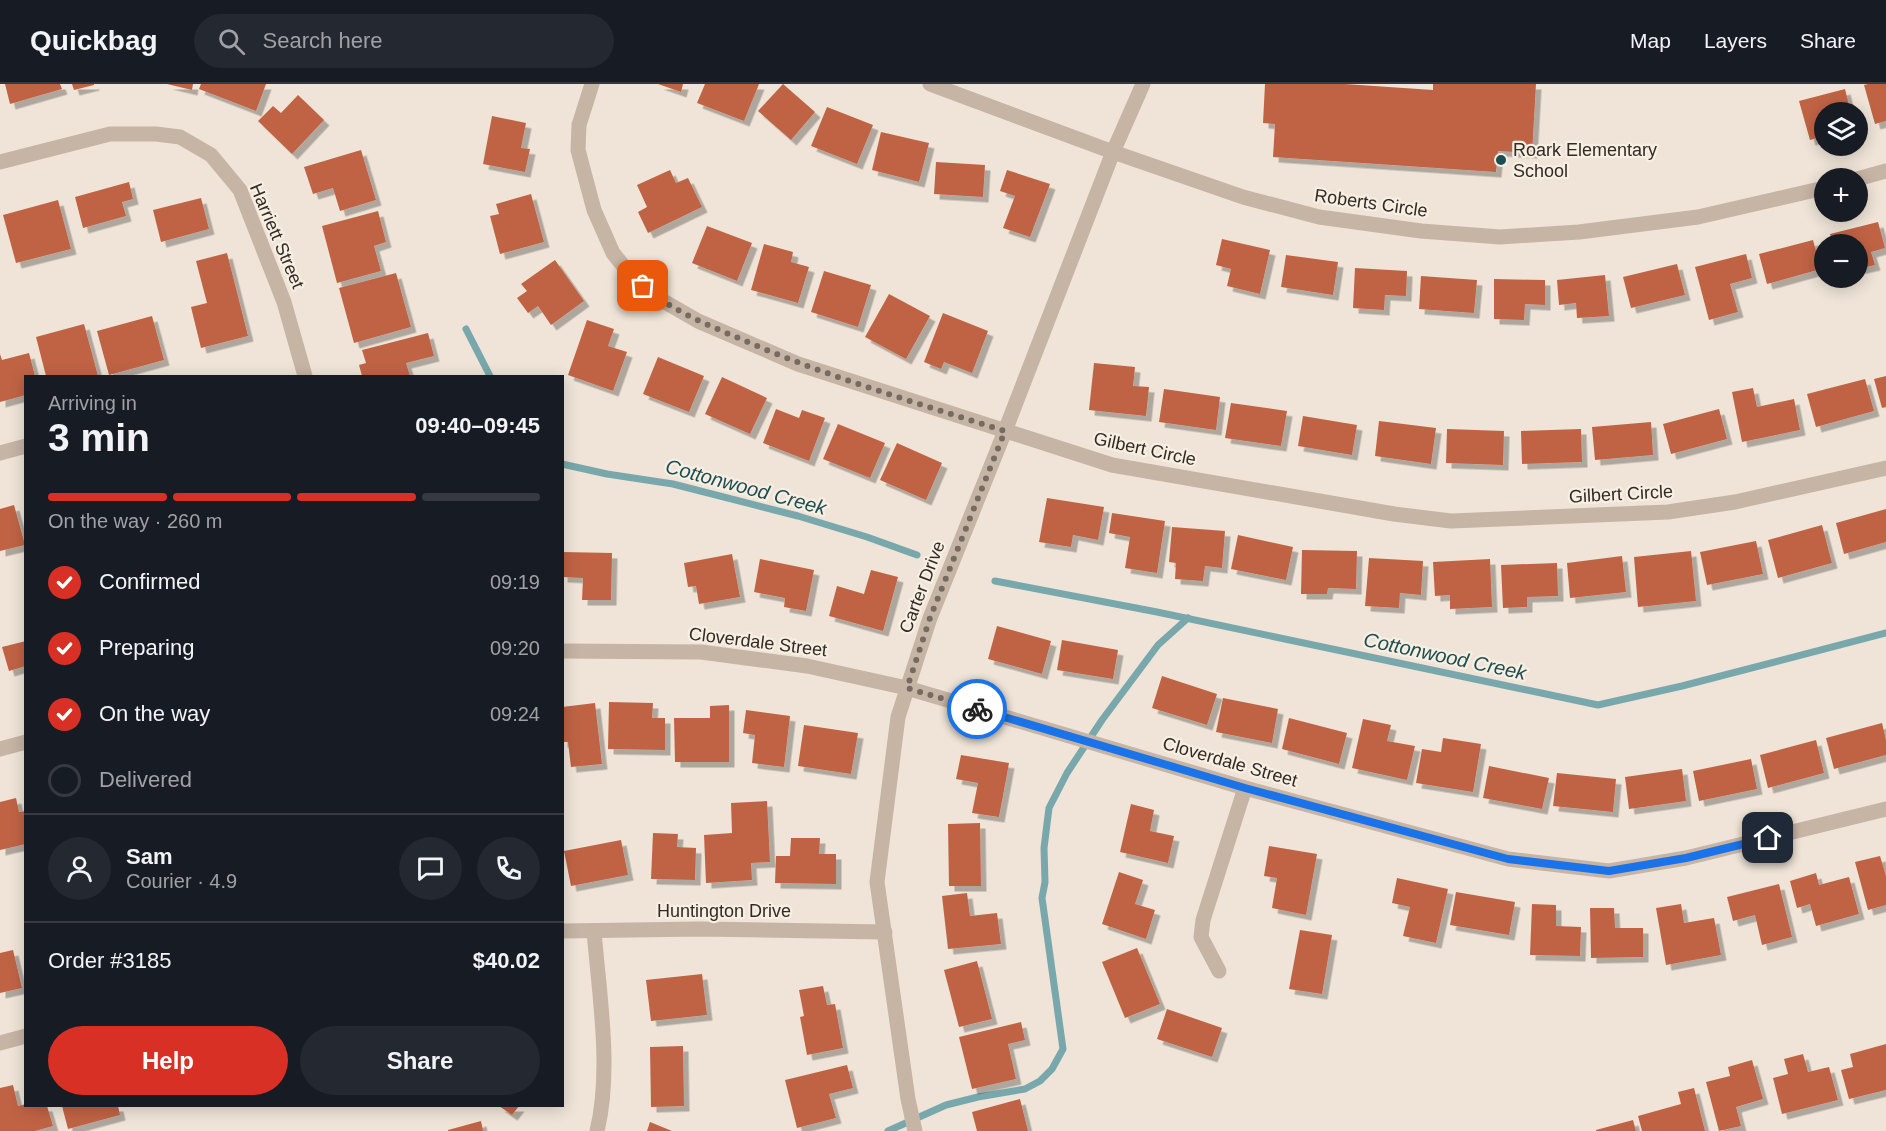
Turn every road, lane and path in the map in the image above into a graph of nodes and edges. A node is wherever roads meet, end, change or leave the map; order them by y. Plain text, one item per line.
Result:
1 (592, 84) edge
2 (930, 84) edge
3 (1143, 84) edge
4 (1113, 152) junction
5 (0, 162) edge
6 (1886, 171) edge
7 (1868, 176) edge
8 (1814, 190) edge
9 (301, 375) edge
10 (1005, 431) junction
11 (24, 447) edge
12 (0, 453) edge
13 (1886, 468) edge
14 (564, 651) edge
15 (907, 688) junction
16 (24, 743) edge
17 (0, 749) edge
18 (1245, 788) junction
19 (1886, 809) edge
20 (564, 931) edge
21 (594, 931) junction
22 (885, 932) junction
23 (1219, 970) dead end
24 (24, 1036) edge
25 (0, 1042) edge
26 (597, 1131) edge
27 (915, 1131) edge

1 - 10 street, Gilbert Circle
2 - 4 street, Roberts Circle
3 - 4 street, Carter Drive
4 - 8 street, Roberts Circle
4 - 10 street, Carter Drive
5 - 9 street, Harriett Street
6 - 7 street
10 - 13 street, Gilbert Circle
10 - 15 street, Carter Drive
11 - 12 street
14 - 15 street, Cloverdale Street
15 - 18 street, Cloverdale Street
15 - 22 street, Carter Drive
16 - 17 street
18 - 19 street, Cloverdale Street
18 - 23 street
20 - 21 street, Huntington Drive
21 - 22 street, Huntington Drive
21 - 26 street
22 - 27 street, Carter Drive
24 - 25 street

